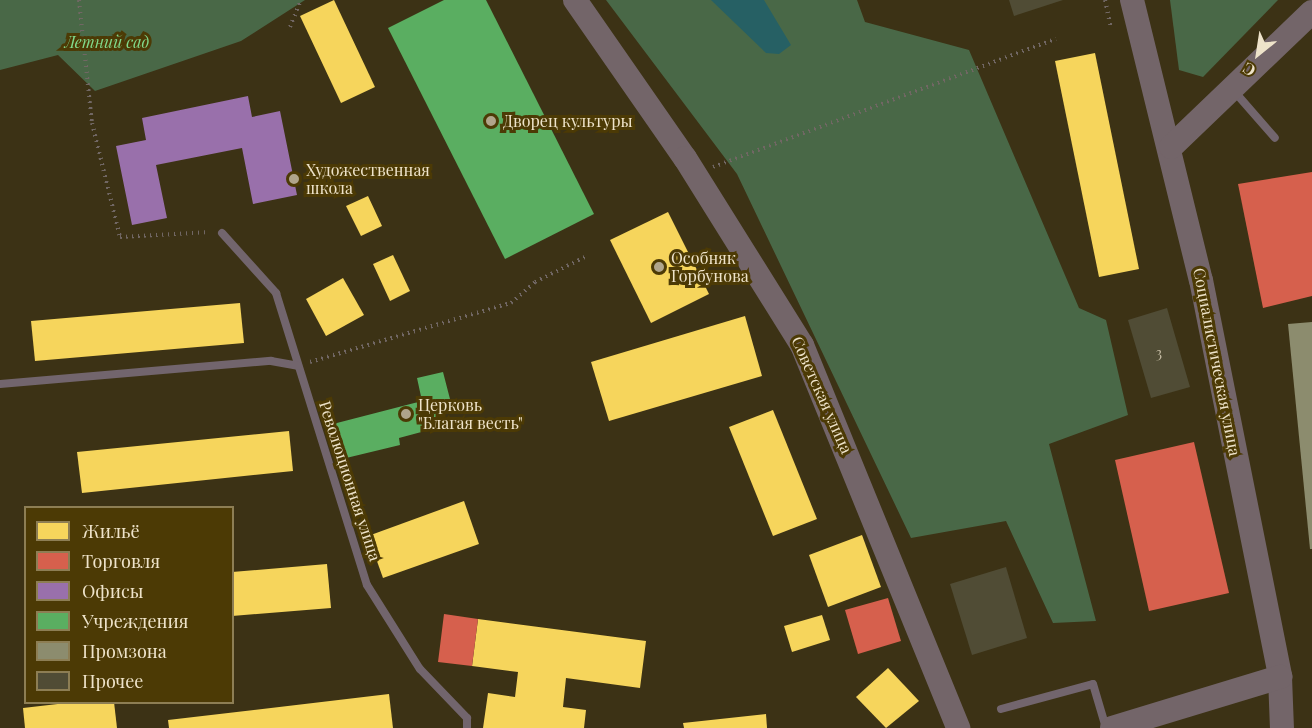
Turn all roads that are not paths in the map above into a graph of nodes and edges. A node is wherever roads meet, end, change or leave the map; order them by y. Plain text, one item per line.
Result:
1 (575, 0) edge
2 (1132, 0) edge
3 (1312, 12) edge
4 (1232, 89) junction
5 (1275, 138) dead end
6 (1171, 147) junction
7 (222, 233) road end
8 (298, 366) junction
9 (0, 384) edge
10 (1280, 677) junction
11 (1001, 709) dead end
12 (467, 728) edge
13 (958, 728) edge
14 (1106, 728) edge
15 (1112, 728) edge
16 (1282, 728) edge

1 - 13 main road, Советская улица
2 - 6 main road, Социалистическая улица
3 - 4 main road
4 - 5 lane
4 - 6 main road
6 - 10 main road, Социалистическая улица
7 - 8 lane, Революционная улица
8 - 9 lane
8 - 12 lane, Революционная улица
10 - 15 main road
10 - 16 main road, Социалистическая улица
11 - 14 lane

